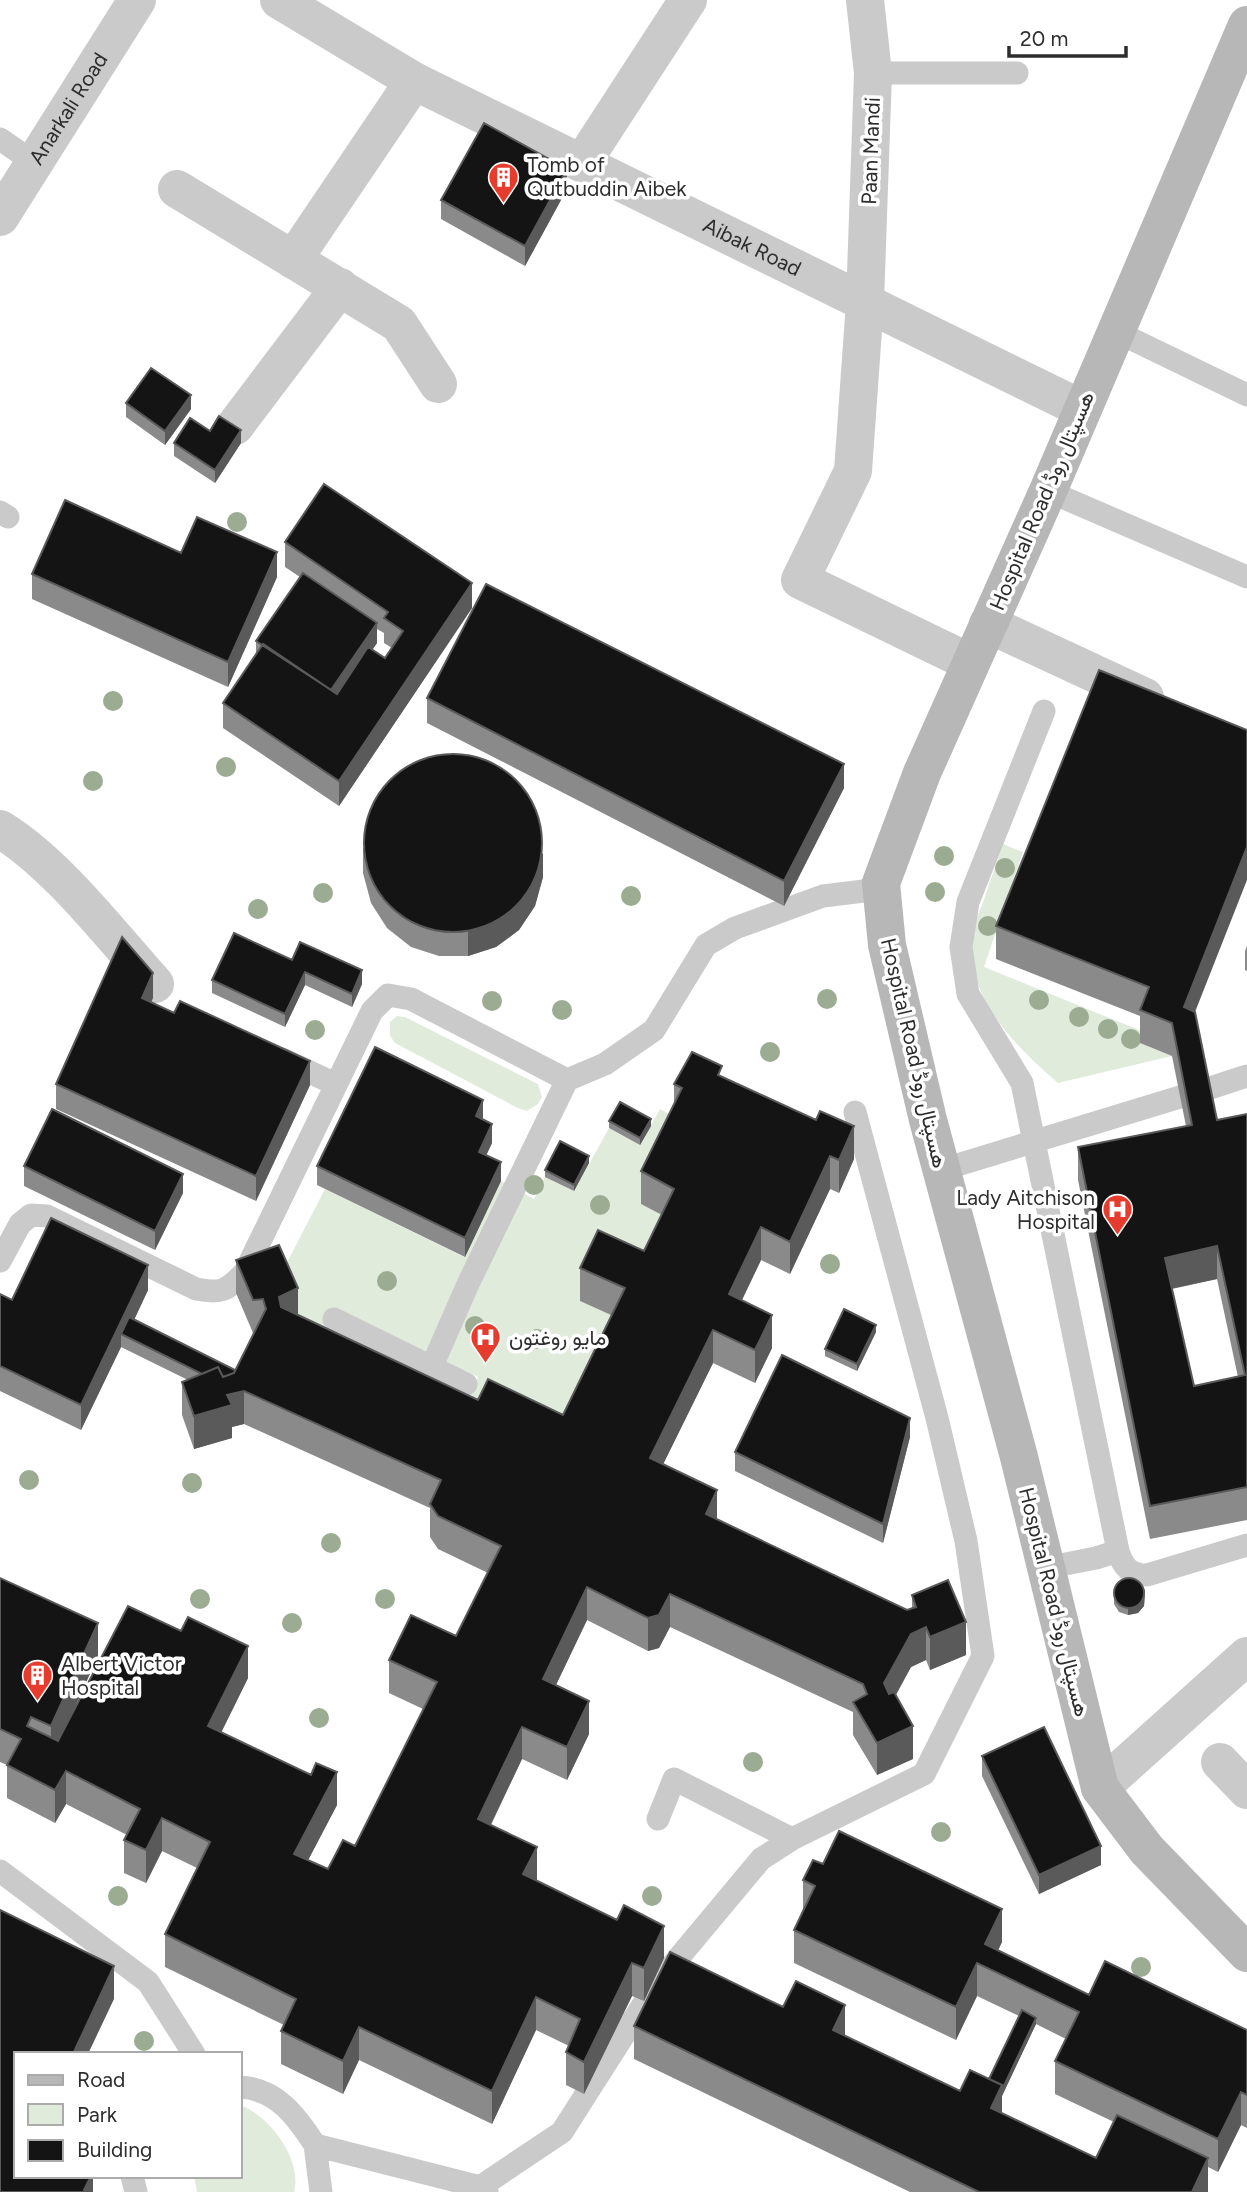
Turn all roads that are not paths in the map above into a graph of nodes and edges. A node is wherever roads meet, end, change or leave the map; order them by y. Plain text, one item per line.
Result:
1 (137, 0) edge
2 (279, 0) edge
3 (688, 0) edge
4 (865, 0) edge
5 (1247, 25) edge
6 (873, 73) junction
7 (1017, 73) dead end
8 (414, 82) junction
9 (0, 139) edge
10 (35, 163) junction
11 (582, 163) junction
12 (177, 189) dead end
13 (0, 217) edge
14 (293, 260) junction
15 (340, 287) junction
16 (865, 302) junction
17 (1115, 331) junction
18 (438, 384) dead end
19 (1247, 395) edge
20 (1082, 409) junction
21 (235, 426) edge
22 (1048, 491) junction
23 (1247, 578) edge
24 (988, 624) junction
25 (971, 663) junction
26 (1044, 711) dead end
27 (1176, 712) edge
28 (0, 829) edge
29 (881, 883) junction
30 (155, 984) dead end
31 (261, 1049) edge
32 (1247, 1076) edge
33 (567, 1080) junction
34 (335, 1084) junction
35 (1204, 1090) edge
36 (1180, 1097) edge
37 (855, 1112) dead end
38 (1033, 1142) junction
39 (941, 1170) junction
40 (0, 1261) edge
41 (334, 1319) dead end
42 (432, 1366) junction
43 (466, 1384) dead end
44 (1247, 1545) edge
45 (1118, 1551) junction
46 (1045, 1568) junction
47 (1247, 1656) edge
48 (1220, 1762) dead end
49 (1100, 1788) junction
50 (1247, 1790) edge
51 (658, 1819) dead end
52 (792, 1839) junction
53 (0, 1871) edge
54 (1247, 1953) edge
55 (193, 2052) edge
56 (242, 2088) edge
57 (315, 2145) junction
58 (483, 2190) edge
59 (321, 2192) edge

1 - 10 street, Anarkali Road
2 - 8 street, Aibak Road
3 - 11 street
4 - 6 street, Paan Mandi
5 - 17 main road, Hospital Road ھسپتال روڈ
6 - 7 lane
6 - 16 street, Paan Mandi
8 - 11 street, Aibak Road
8 - 14 street
9 - 10 lane
10 - 13 street, Anarkali Road
11 - 16 street, Aibak Road
12 - 14 street
14 - 15 street
15 - 18 street
15 - 21 street
16 - 20 street, Aibak Road
16 - 25 street, Paan Mandi
17 - 19 lane
17 - 20 main road, Hospital Road ھسپتال روڈ
20 - 22 main road, Hospital Road ھسپتال روڈ
22 - 23 lane
22 - 24 main road, Hospital Road ھسپتال روڈ
24 - 25 main road, Hospital Road ھسپتال روڈ
24 - 27 street
25 - 29 main road, Hospital Road ھسپتال روڈ
26 - 38 lane
28 - 30 street
29 - 33 lane
29 - 39 main road, Hospital Road ھسپتال روڈ
31 - 34 lane
32 - 35 lane
33 - 34 lane
33 - 42 lane
34 - 40 lane
36 - 38 lane
37 - 52 lane
38 - 39 lane
38 - 45 lane
39 - 46 main road, Hospital Road ھسپتال روڈ
41 - 42 lane
42 - 43 lane
44 - 45 lane
45 - 46 lane
46 - 49 main road, Hospital Road ھسپتال روڈ
47 - 49 street
48 - 50 street
49 - 54 main road, Hospital Road ھسپتال روڈ
51 - 52 lane
52 - 58 lane
53 - 55 lane
56 - 57 lane
57 - 58 lane
57 - 59 lane

